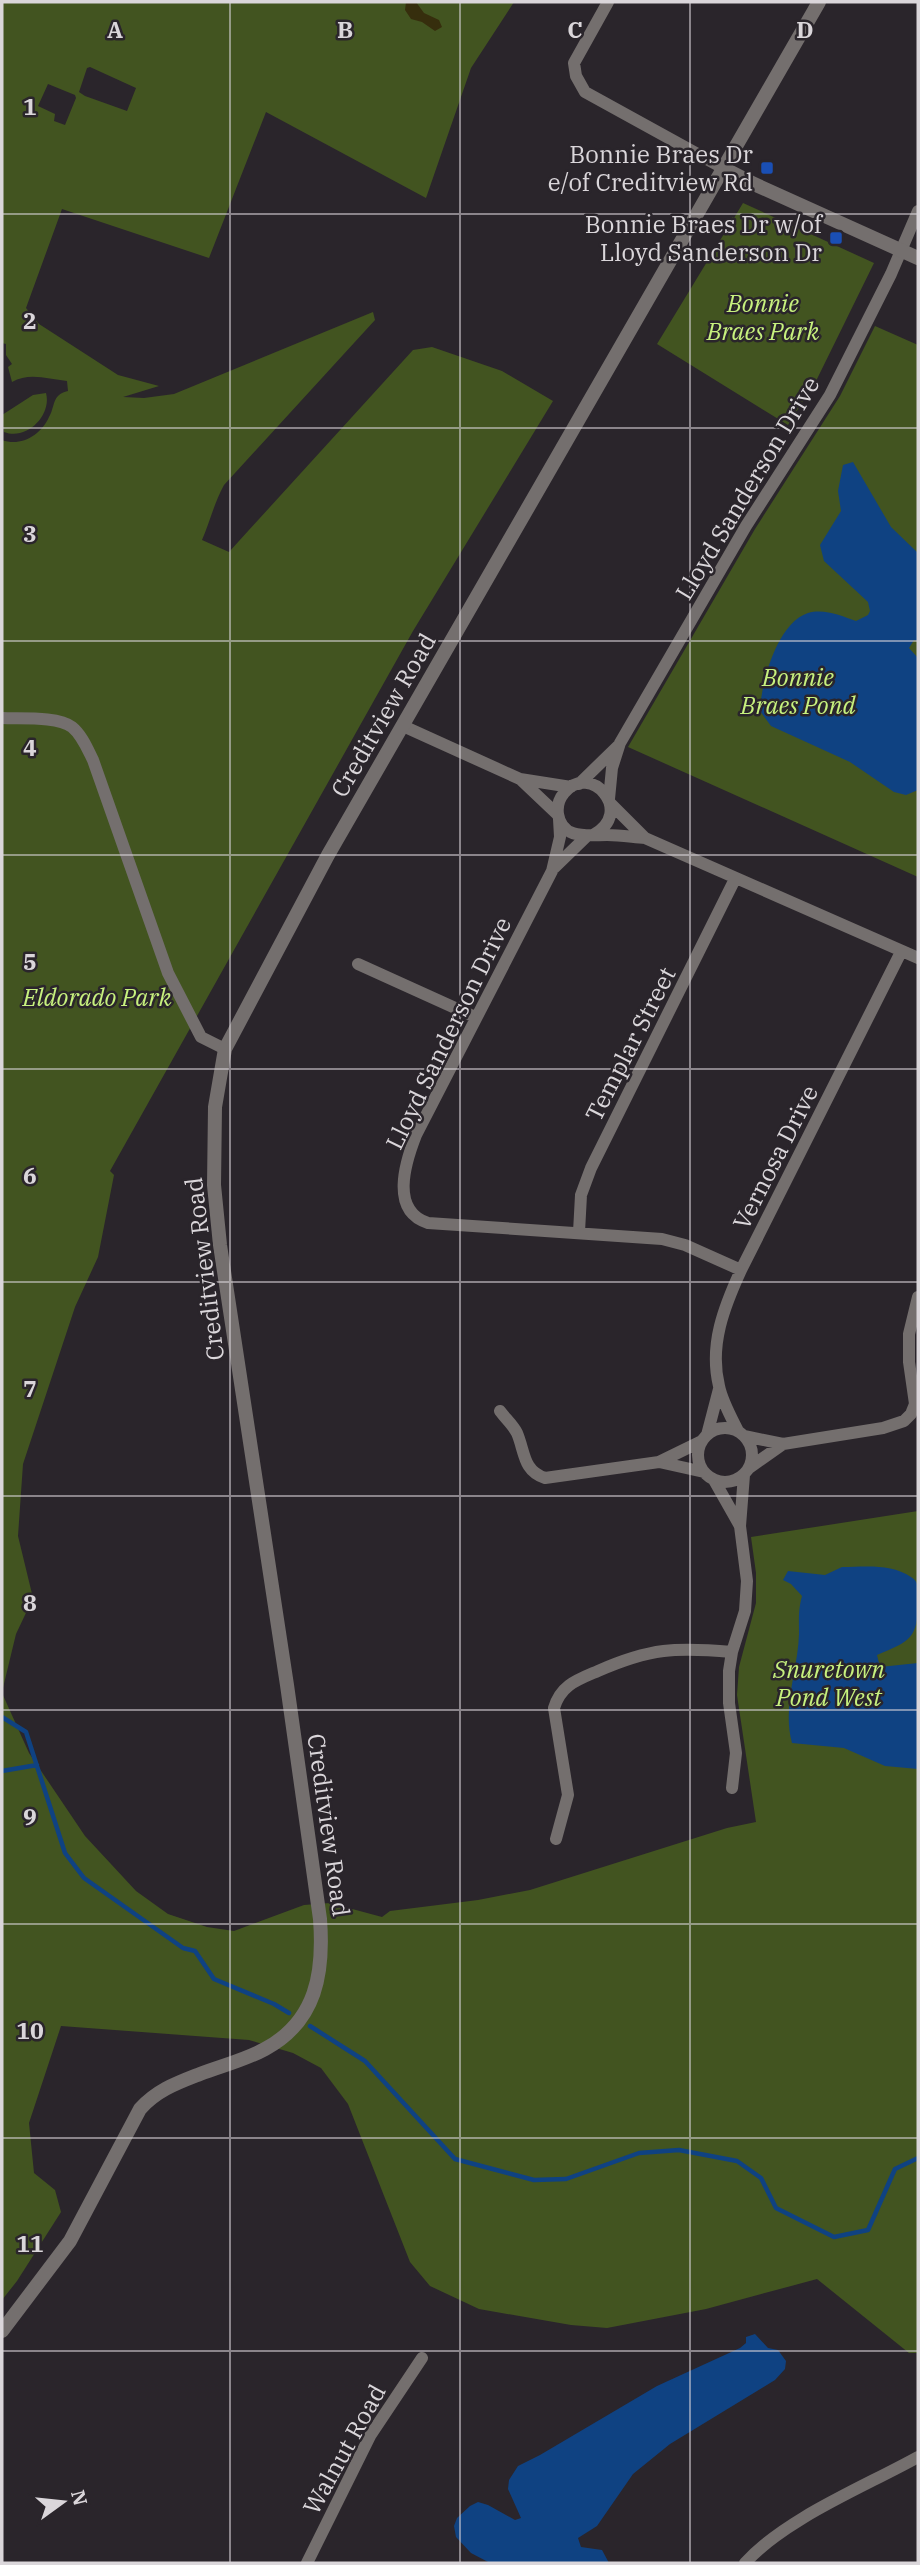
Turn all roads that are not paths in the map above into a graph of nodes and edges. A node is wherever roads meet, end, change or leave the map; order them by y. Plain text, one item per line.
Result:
1 (608, 2) edge
2 (819, 2) edge
3 (723, 168) junction
4 (918, 211) edge
5 (901, 251) junction
6 (918, 258) edge
7 (2, 718) edge
8 (403, 726) junction
9 (620, 743) junction
10 (520, 779) junction
11 (575, 785) junction
12 (609, 801) junction
13 (559, 817) junction
14 (590, 836) junction
15 (645, 838) junction
16 (551, 871) junction
17 (736, 879) junction
18 (901, 952) junction
19 (918, 958) edge
20 (358, 964) dead end
21 (475, 1017) junction
22 (225, 1049) junction
23 (579, 1232) junction
24 (741, 1270) junction
25 (918, 1297) edge
26 (719, 1388) junction
27 (499, 1411) dead end
28 (741, 1434) junction
29 (705, 1438) junction
30 (783, 1444) junction
31 (659, 1462) junction
32 (746, 1471) junction
33 (709, 1476) junction
34 (740, 1526) junction
35 (732, 1653) junction
36 (732, 1788) dead end
37 (556, 1839) dead end
38 (2, 2331) edge
39 (422, 2358) dead end
40 (918, 2458) edge
41 (307, 2563) edge
42 (745, 2563) edge

1 - 3 street
2 - 3 street, Creditview Road
3 - 5 street
3 - 8 street, Creditview Road
4 - 5 street, Lloyd Sanderson Drive
5 - 6 street
5 - 9 street, Lloyd Sanderson Drive
7 - 22 street
8 - 10 street
8 - 22 street, Creditview Road
9 - 11 street, Lloyd Sanderson Drive
9 - 12 street, Lloyd Sanderson Drive
10 - 11 street
10 - 13 street
11 - 12 street
11 - 13 street
12 - 14 street
12 - 15 street
13 - 14 street
13 - 16 street, Lloyd Sanderson Drive
14 - 15 street
14 - 16 street, Lloyd Sanderson Drive
15 - 17 street
16 - 21 street, Lloyd Sanderson Drive
17 - 18 street
17 - 23 street, Templar Street
18 - 19 street
18 - 24 street, Vernosa Drive
20 - 21 street
21 - 23 street, Lloyd Sanderson Drive
22 - 38 street, Creditview Road
23 - 24 street, Lloyd Sanderson Drive
24 - 26 street, Vernosa Drive
25 - 30 street
26 - 28 street, Vernosa Drive
26 - 29 street, Vernosa Drive
27 - 31 street
28 - 29 street
28 - 30 street
28 - 32 street
29 - 31 street
29 - 33 street
30 - 32 street
31 - 33 street
32 - 33 street
32 - 34 street
33 - 34 street
34 - 35 street
35 - 36 street
35 - 37 street
39 - 41 street, Walnut Road
40 - 42 street

